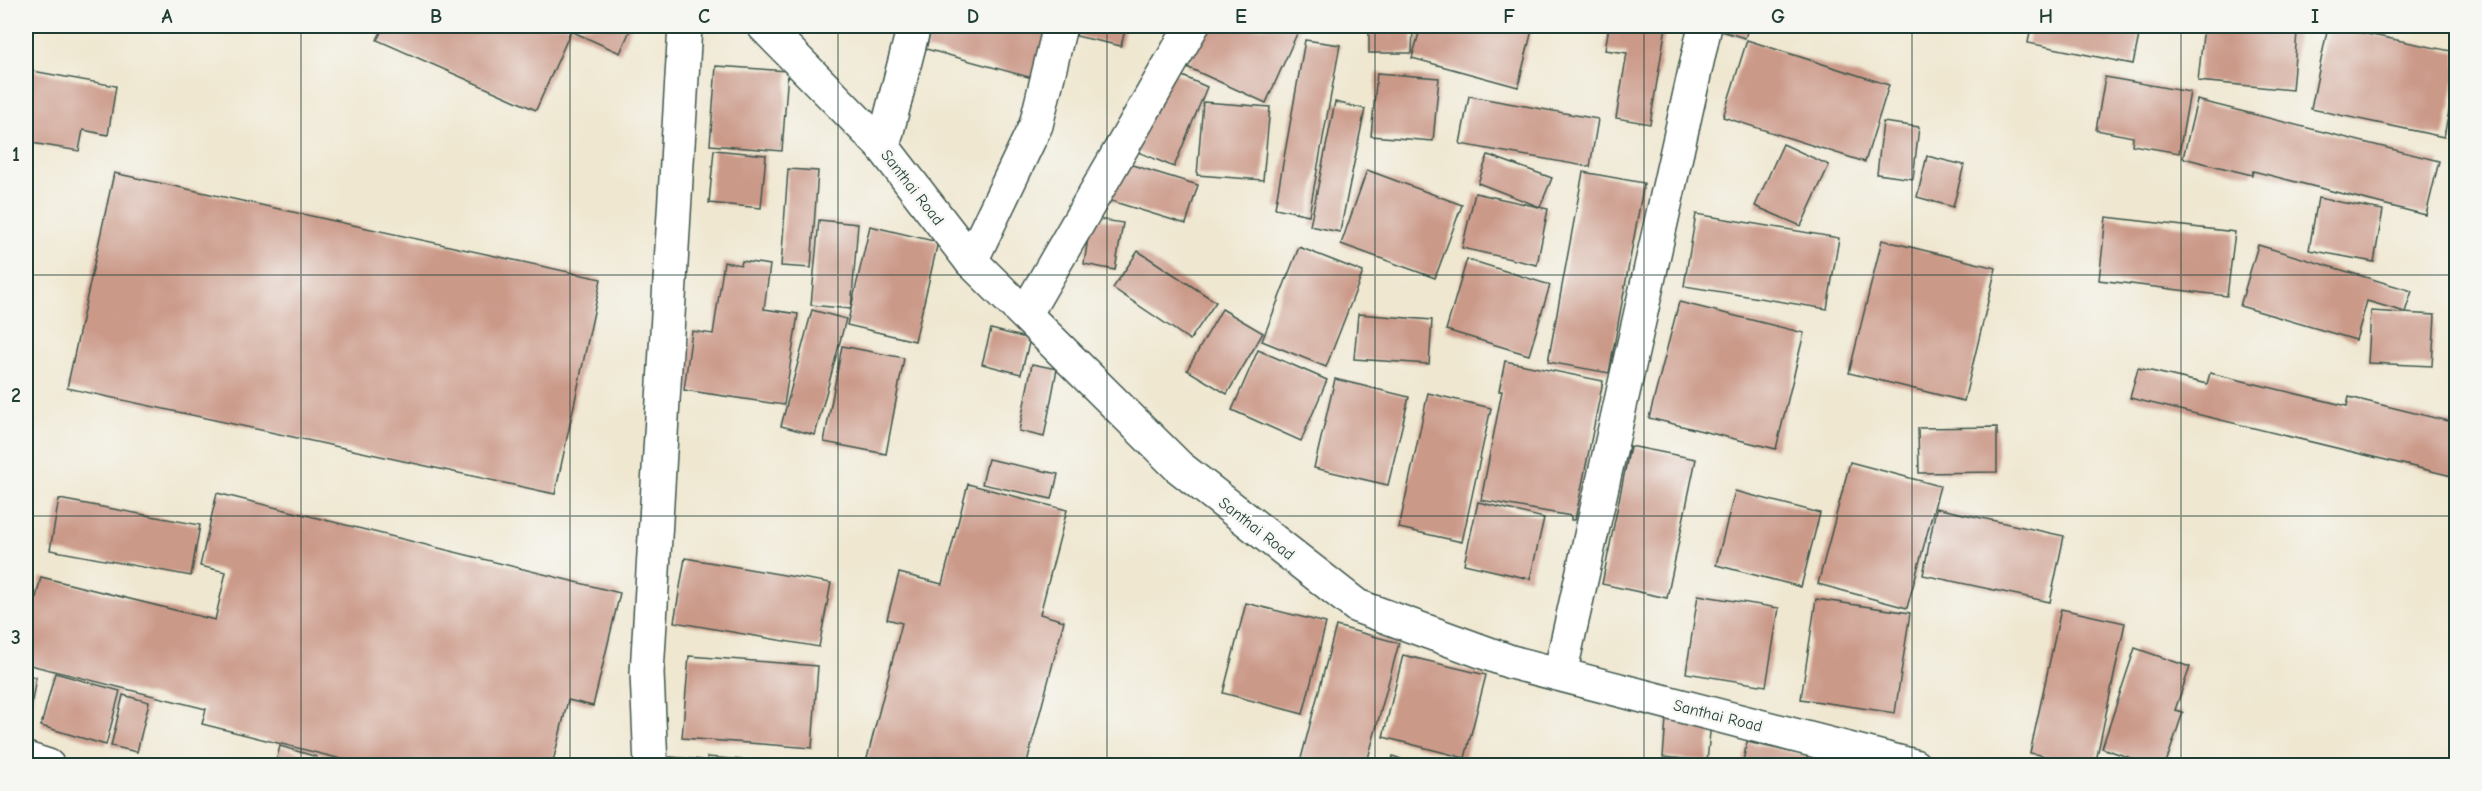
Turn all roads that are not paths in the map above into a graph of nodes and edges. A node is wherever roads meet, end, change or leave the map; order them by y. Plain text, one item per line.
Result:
1 (685, 26) edge
2 (764, 26) edge
3 (914, 26) edge
4 (1060, 26) edge
5 (1192, 26) edge
6 (1705, 26) edge
7 (883, 147) junction
8 (972, 261) junction
9 (1026, 313) junction
10 (1560, 674) junction
11 (26, 759) edge
12 (48, 765) edge
13 (651, 765) edge
14 (1914, 765) edge

1 - 13 street
2 - 7 street, Santhai Road
3 - 7 street
4 - 8 street
5 - 9 street
6 - 10 street
7 - 8 street, Santhai Road
8 - 9 street, Santhai Road
9 - 10 street, Santhai Road
10 - 14 street, Santhai Road
11 - 12 street

